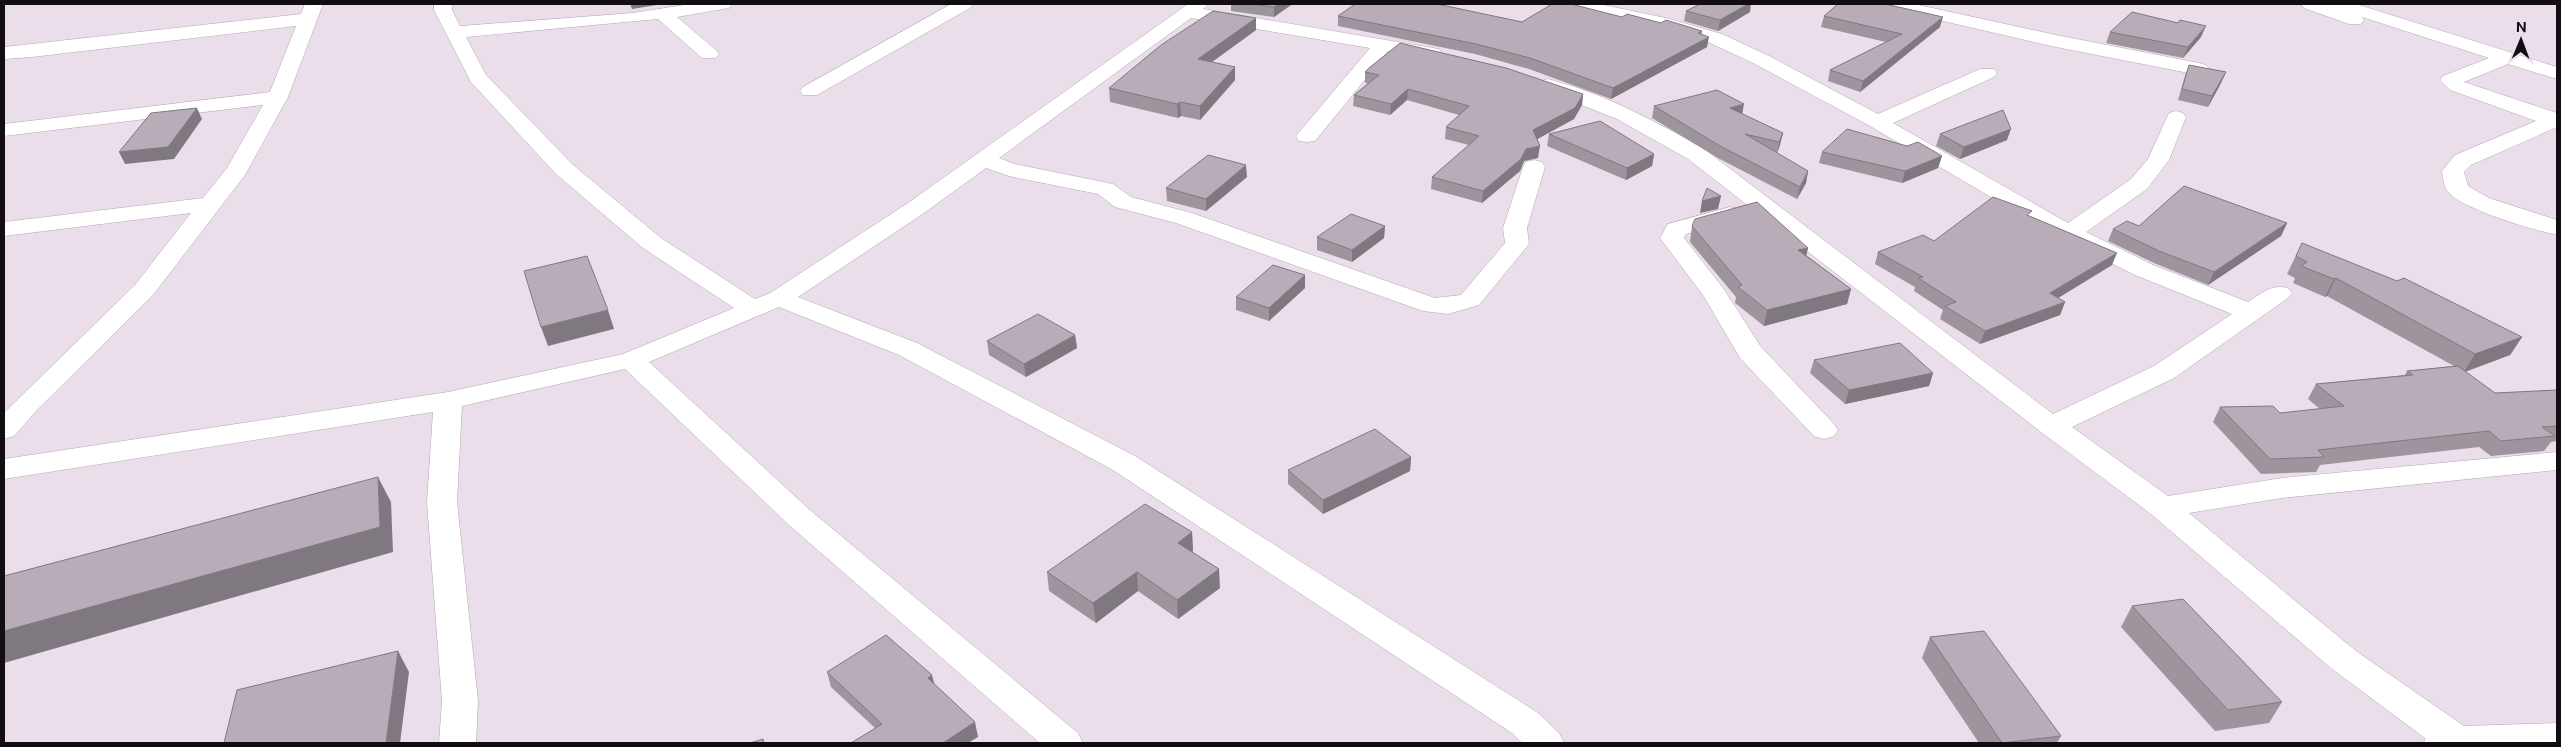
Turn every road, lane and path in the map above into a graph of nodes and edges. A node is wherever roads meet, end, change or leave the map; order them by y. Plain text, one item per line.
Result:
1 (444, 4) edge
2 (723, 4) edge
3 (964, 4) edge
4 (1575, 4) edge
5 (1891, 4) edge
6 (2310, 4) edge
7 (2339, 4) edge
8 (1193, 8) edge
9 (311, 11) edge
10 (663, 14) junction
11 (2374, 21) junction
12 (455, 32) junction
13 (1384, 44) junction
14 (4, 53) edge
15 (709, 54) dead end
16 (1454, 58) edge
17 (2506, 58) junction
18 (2480, 68) junction
19 (2199, 69) edge
20 (1987, 73) dead end
21 (2557, 73) edge
22 (1525, 78) edge
23 (810, 91) dead end
24 (278, 97) junction
25 (2176, 117) dead end
26 (2557, 120) edge
27 (1877, 122) junction
28 (4, 130) edge
29 (1308, 136) dead end
30 (981, 159) junction
31 (1534, 167) dead end
32 (211, 204) junction
33 (1761, 206) junction
34 (2557, 228) edge
35 (4, 229) edge
36 (2069, 233) junction
37 (2279, 294) dead end
38 (766, 303) junction
39 (2250, 312) junction
40 (631, 360) junction
41 (448, 401) junction
42 (2051, 426) junction
43 (4, 430) edge
44 (1824, 430) dead end
45 (2557, 461) edge
46 (4, 469) edge
47 (2162, 506) junction
48 (2557, 738) edge
49 (458, 743) edge
50 (1065, 743) edge
51 (1546, 743) edge
52 (2449, 743) edge

1 - 12 street
2 - 10 street
3 - 23 street
4 - 27 street
5 - 19 street
6 - 11 street
7 - 11 street
8 - 13 street
8 - 30 street
9 - 14 street
9 - 24 street
10 - 12 street
10 - 15 street
11 - 17 street
11 - 18 street
12 - 38 street
13 - 16 street
13 - 29 street
17 - 18 street
17 - 21 street
18 - 26 street
20 - 27 street
22 - 33 street
24 - 28 street
24 - 32 street
25 - 36 street
26 - 34 street
27 - 36 street
30 - 31 street
30 - 38 street
32 - 35 street
32 - 43 street
33 - 42 street
33 - 44 street
36 - 39 street
37 - 39 street
38 - 40 street
38 - 51 street
39 - 42 street
40 - 41 street
40 - 50 street
41 - 46 street
41 - 49 street
42 - 47 street
45 - 47 street
47 - 52 street
48 - 52 street

